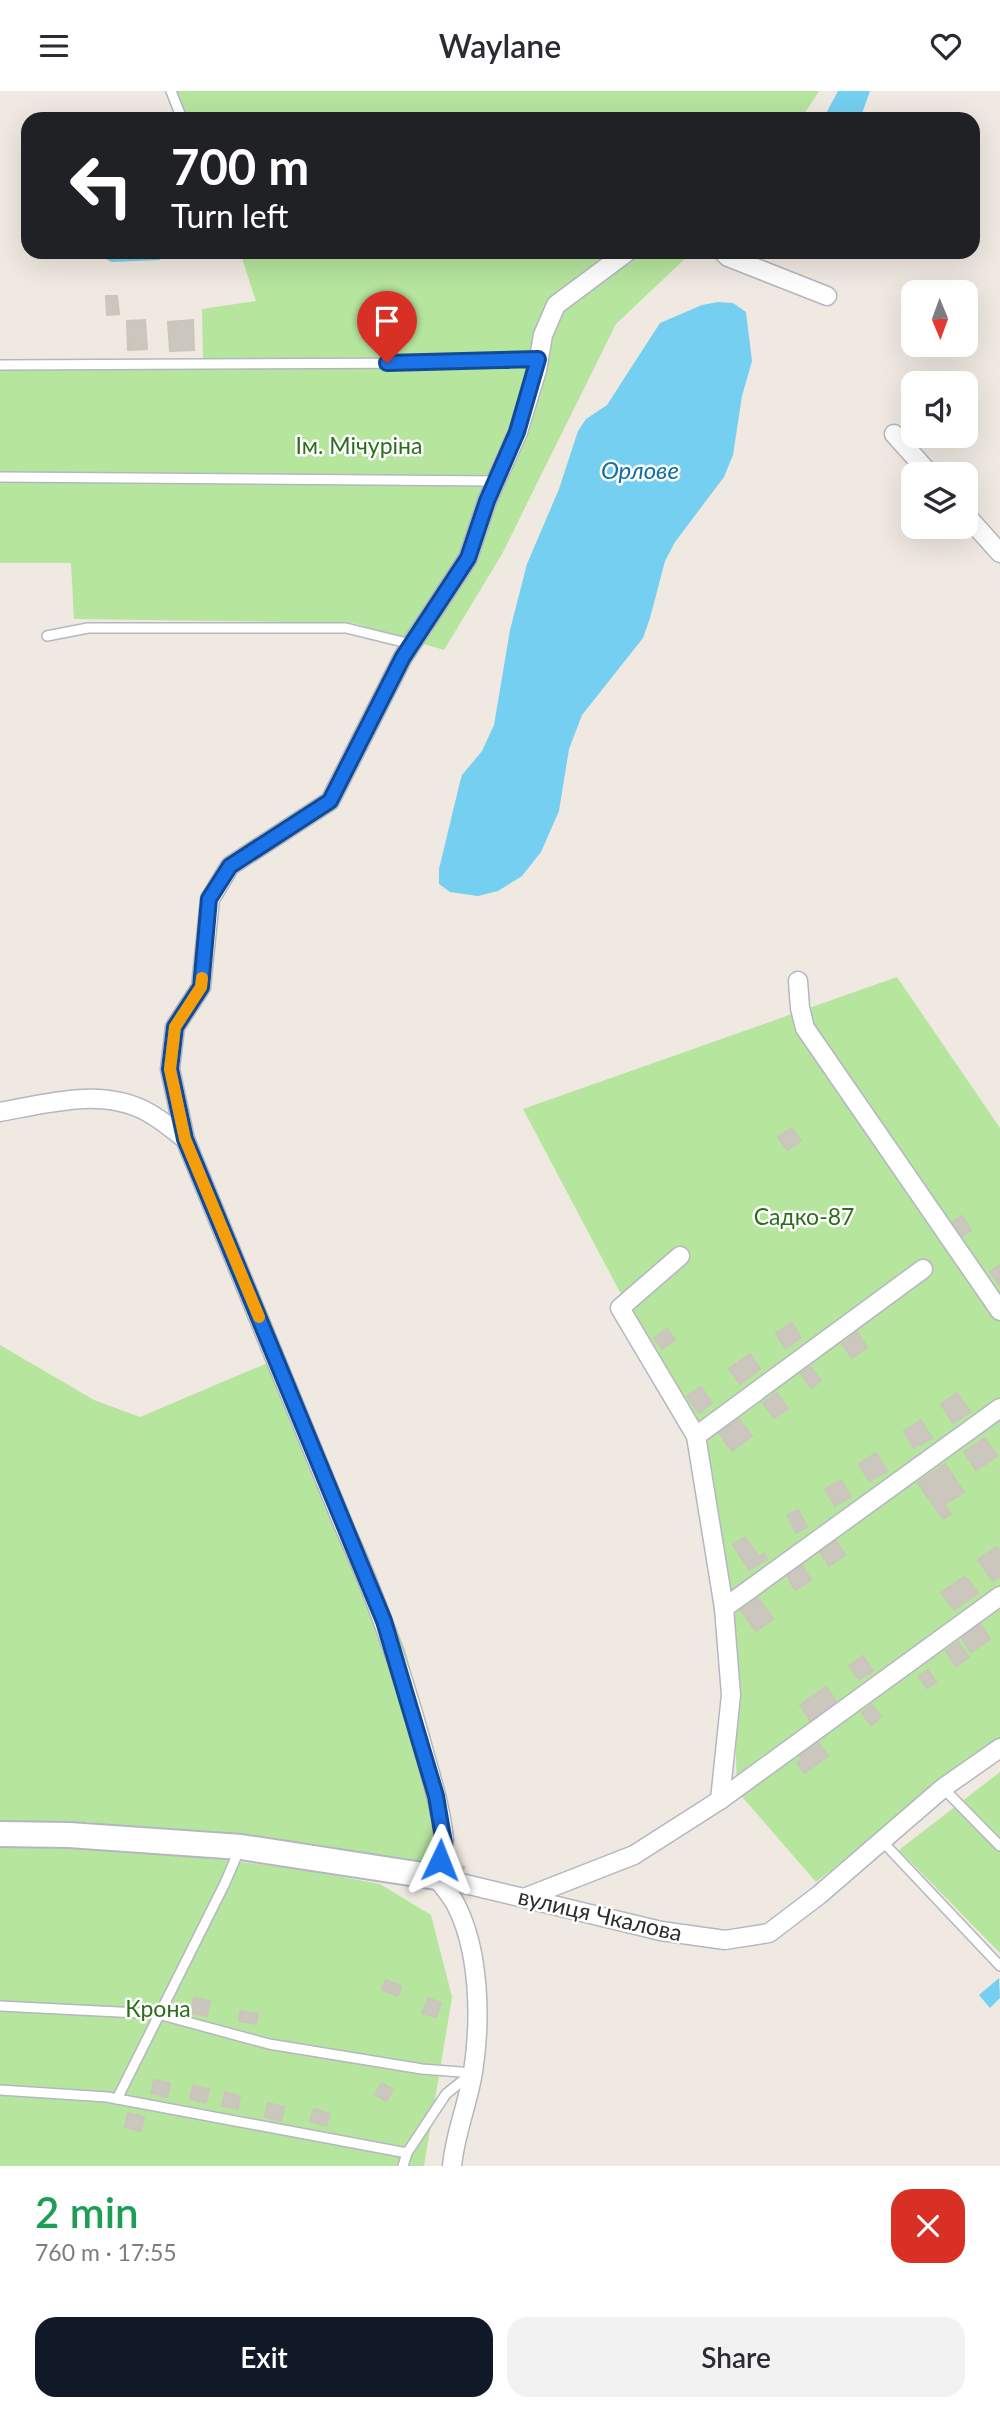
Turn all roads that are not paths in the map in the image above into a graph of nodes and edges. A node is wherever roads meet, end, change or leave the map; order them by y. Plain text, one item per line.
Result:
1 (171, 91) edge
2 (179, 112) edge
3 (618, 259) edge
4 (733, 259) edge
5 (827, 296) dead end
6 (538, 359) junction
7 (0, 365) edge
8 (894, 434) dead end
9 (919, 462) edge
10 (0, 477) edge
11 (496, 481) junction
12 (978, 528) edge
13 (1000, 553) edge
14 (47, 636) dead end
15 (411, 644) junction
16 (798, 981) dead end
17 (0, 1111) edge
18 (185, 1139) junction
19 (680, 1256) dead end
20 (923, 1269) dead end
21 (1000, 1311) edge
22 (1000, 1408) edge
23 (696, 1436) junction
24 (1000, 1596) edge
25 (724, 1608) junction
26 (1000, 1748) edge
27 (943, 1788) junction
28 (720, 1800) junction
29 (0, 1833) edge
30 (881, 1840) junction
31 (1000, 1846) edge
32 (241, 1847) junction
33 (436, 1877) junction
34 (524, 1898) junction
35 (1000, 1966) edge
36 (0, 2006) edge
37 (158, 2014) junction
38 (473, 2073) junction
39 (0, 2090) edge
40 (117, 2099) junction
41 (407, 2153) junction
42 (403, 2166) edge
43 (452, 2166) edge

1 - 2 lane
3 - 6 street
4 - 5 street
6 - 7 lane
6 - 11 street
8 - 9 street
10 - 11 lane
11 - 15 street
12 - 13 street
14 - 15 lane
15 - 18 street
16 - 21 street
17 - 18 street
18 - 33 street
19 - 23 street
20 - 23 street
22 - 25 street
23 - 25 street
24 - 28 street
25 - 28 street
26 - 27 street, вулиця Чкалова
27 - 30 street, вулиця Чкалова
27 - 31 lane
28 - 34 street
29 - 32 street
30 - 34 street, вулиця Чкалова
30 - 35 lane
32 - 33 street
32 - 37 lane
33 - 34 street, вулиця Чкалова
33 - 38 street
36 - 37 lane
37 - 38 lane
37 - 40 lane
38 - 41 lane
38 - 43 street
39 - 40 lane
40 - 41 lane
41 - 42 lane

